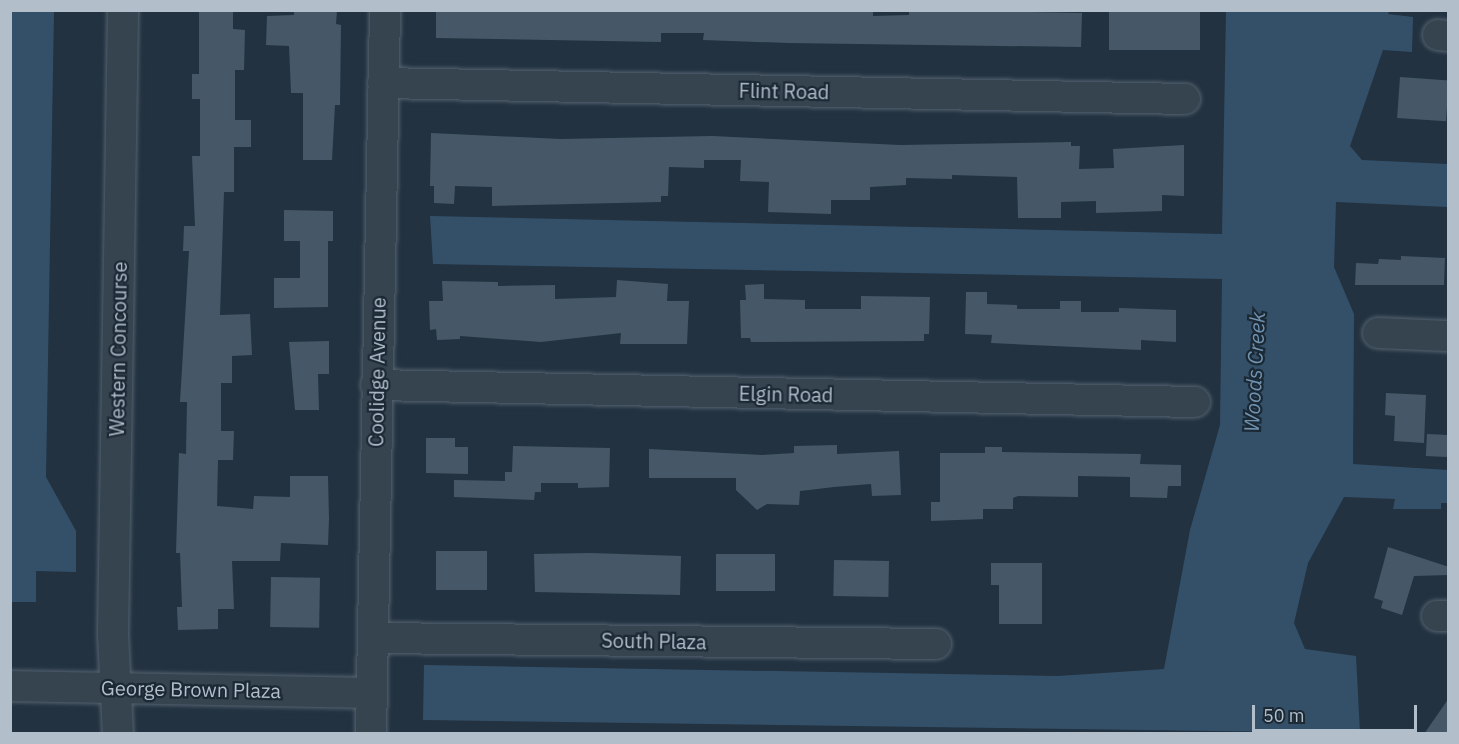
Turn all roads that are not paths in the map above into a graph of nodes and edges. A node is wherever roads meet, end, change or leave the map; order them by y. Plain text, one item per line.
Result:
1 (123, 10) edge
2 (385, 10) edge
3 (383, 83) junction
4 (1185, 99) dead end
5 (1378, 333) dead end
6 (1449, 336) edge
7 (376, 386) junction
8 (1196, 402) dead end
9 (373, 638) junction
10 (936, 644) dead end
11 (10, 686) edge
12 (115, 688) junction
13 (372, 693) junction
14 (118, 734) edge
15 (371, 734) edge

1 - 12 street, Western Concourse
2 - 3 street, Coolidge Avenue
3 - 4 street, Flint Road
3 - 7 street, Coolidge Avenue
5 - 6 street
7 - 8 street, Elgin Road
7 - 9 street, Coolidge Avenue
9 - 10 street, South Plaza
9 - 13 street, Coolidge Avenue
11 - 12 street, George Brown Plaza
12 - 13 street, George Brown Plaza
12 - 14 street, Western Concourse
13 - 15 street, Coolidge Avenue

